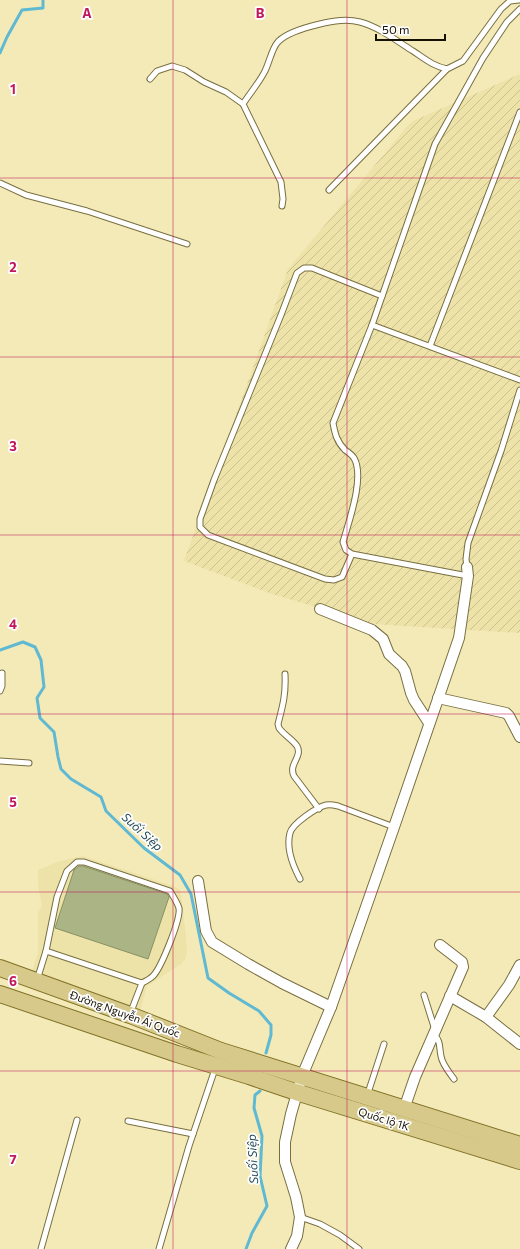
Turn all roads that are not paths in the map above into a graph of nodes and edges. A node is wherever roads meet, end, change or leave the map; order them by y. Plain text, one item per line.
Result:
1 (519, 0) edge
2 (520, 9) edge
3 (447, 69) junction
4 (150, 79) dead end
5 (243, 104) junction
6 (520, 112) edge
7 (0, 183) edge
8 (329, 190) dead end
9 (282, 206) dead end
10 (186, 244) dead end
11 (382, 296) junction
12 (372, 325) junction
13 (430, 346) junction
14 (520, 380) edge
15 (520, 390) edge
16 (352, 554) junction
17 (467, 572) junction
18 (320, 609) dead end
19 (2, 673) dead end
20 (285, 674) dead end
21 (0, 691) edge
22 (438, 698) junction
23 (429, 724) junction
24 (520, 737) edge
25 (0, 761) edge
26 (29, 763) dead end
27 (319, 809) junction
28 (394, 827) junction
29 (300, 879) dead end
30 (198, 880) dead end
31 (440, 945) dead end
32 (46, 952) junction
33 (520, 965) edge
34 (0, 968) edge
35 (36, 982) junction
36 (142, 983) junction
37 (0, 994) edge
38 (424, 995) dead end
39 (450, 996) junction
40 (331, 1006) junction
41 (130, 1015) junction
42 (486, 1017) junction
43 (434, 1033) junction
44 (384, 1044) dead end
45 (520, 1044) edge
46 (216, 1066) junction
47 (250, 1068) junction
48 (302, 1076) junction
49 (454, 1079) dead end
50 (296, 1092) junction
51 (367, 1097) junction
52 (404, 1108) junction
53 (77, 1120) dead end
54 (128, 1121) dead end
55 (193, 1134) junction
56 (520, 1145) edge
57 (520, 1161) edge
58 (300, 1217) junction
59 (42, 1249) edge
60 (158, 1249) edge
61 (291, 1249) edge
62 (359, 1249) edge

1 - 3 lane
2 - 11 lane
3 - 5 lane
3 - 8 lane
4 - 5 lane
5 - 9 lane
6 - 13 lane
7 - 10 lane
11 - 12 lane
11 - 16 lane
12 - 13 lane
12 - 16 lane
13 - 14 lane
15 - 17 lane
16 - 17 lane
17 - 22 street
18 - 23 street
19 - 21 lane
20 - 27 lane
22 - 23 street
22 - 24 street
23 - 28 street
25 - 26 lane
27 - 28 lane
27 - 29 lane
28 - 40 street
30 - 40 street
31 - 39 street
32 - 35 lane
32 - 36 lane
32 - 36 lane
33 - 42 street
34 - 35 main road, Đường Nguyễn Ái Quốc
35 - 41 main road, Đường Nguyễn Ái Quốc
36 - 41 lane
37 - 46 main road, Đường Nguyễn Ái Quốc
38 - 43 lane
39 - 42 street
39 - 43 street
40 - 48 street
41 - 47 main road, Đường Nguyễn Ái Quốc
42 - 45 street
43 - 49 lane
43 - 52 street
44 - 51 lane
46 - 47 main road, Đường Nguyễn Ái Quốc
46 - 55 lane
47 - 48 main road, Quốc lộ 1K
47 - 50 main road, Quốc lộ 1K
48 - 50 street
48 - 51 main road, Quốc lộ 1K
50 - 57 main road, Quốc lộ 1K
50 - 58 street
51 - 52 main road, Quốc lộ 1K
52 - 56 main road, Quốc lộ 1K
53 - 59 lane
54 - 55 lane
55 - 60 lane
58 - 61 street
58 - 62 lane

